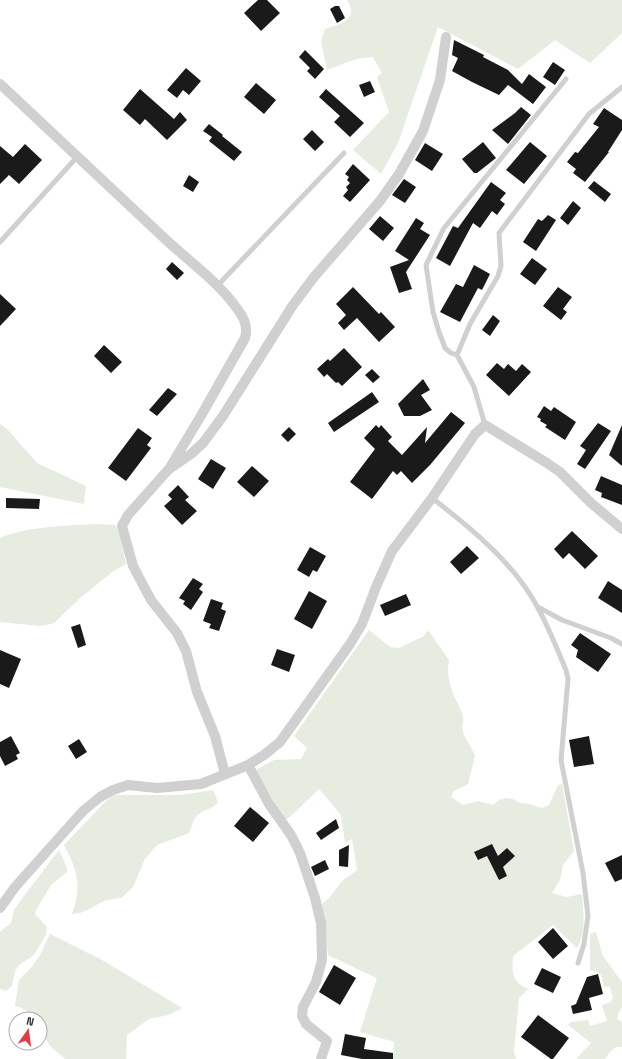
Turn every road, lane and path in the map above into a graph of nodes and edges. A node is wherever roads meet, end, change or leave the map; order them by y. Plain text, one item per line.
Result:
1 (446, 37) dead end
2 (566, 79) dead end
3 (0, 84) edge
4 (622, 87) edge
5 (344, 153) dead end
6 (77, 157) junction
7 (0, 242) edge
8 (217, 286) junction
9 (457, 355) junction
10 (485, 425) junction
11 (168, 470) junction
12 (432, 498) junction
13 (622, 529) edge
14 (538, 607) junction
15 (622, 644) edge
16 (248, 765) junction
17 (225, 774) junction
18 (0, 908) edge
19 (578, 964) dead end
20 (322, 1059) edge

1 - 11 street
2 - 9 lane
3 - 6 street
4 - 9 lane
5 - 8 lane
6 - 7 lane
6 - 8 street
8 - 11 street
9 - 10 lane
10 - 12 street
10 - 13 street
11 - 17 street
12 - 14 lane
12 - 16 street
14 - 15 lane
14 - 19 lane
16 - 17 street
16 - 20 street
17 - 18 street

